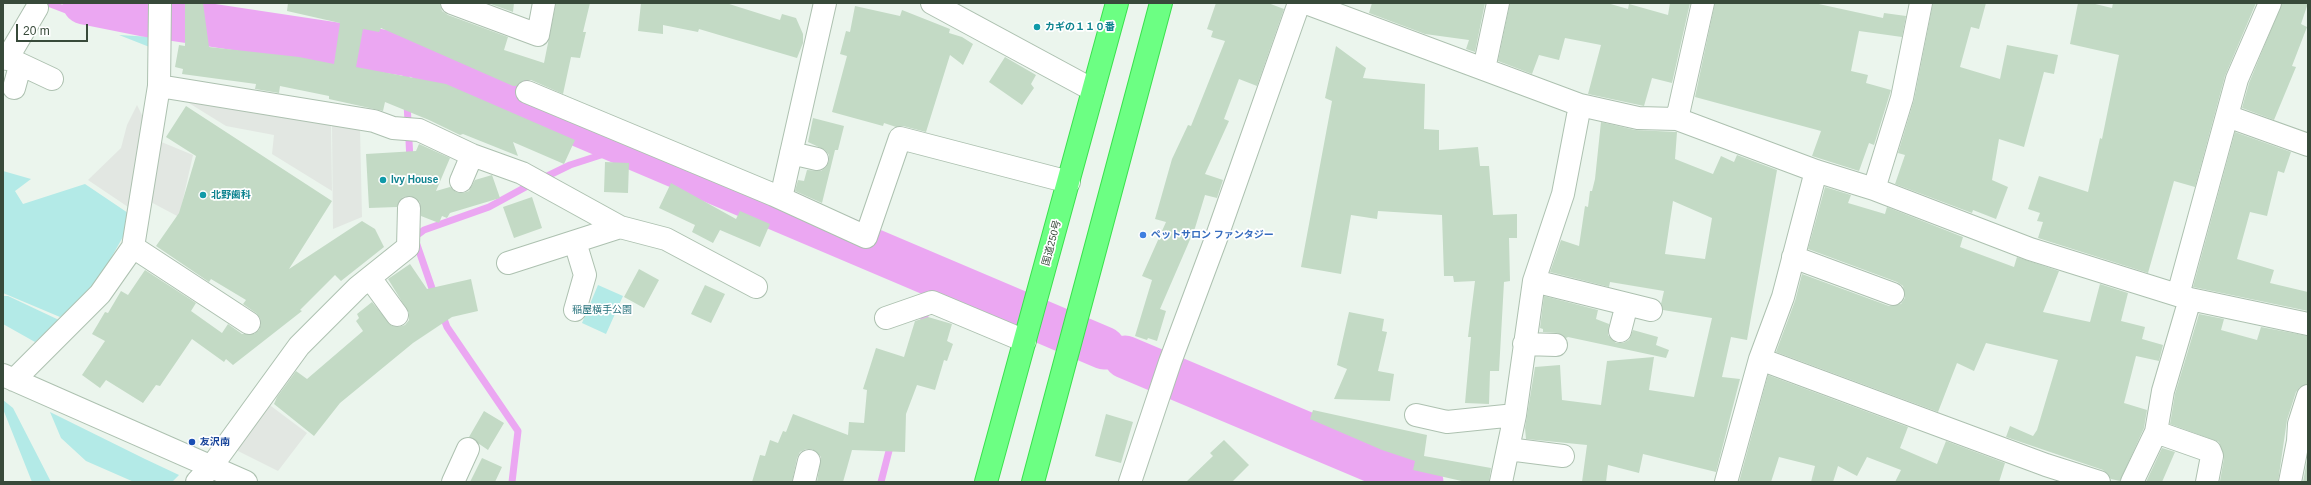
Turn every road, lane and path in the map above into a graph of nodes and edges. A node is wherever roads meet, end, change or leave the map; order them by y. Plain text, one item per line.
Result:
1 (452, 3) edge
2 (544, 3) edge
3 (825, 3) edge
4 (932, 3) edge
5 (1117, 3) edge
6 (1161, 3) edge
7 (1299, 3) edge
8 (1306, 3) edge
9 (1498, 3) edge
10 (1703, 3) edge
11 (1921, 3) edge
12 (2270, 3) edge
13 (160, 4) edge
14 (37, 8) dead end
15 (10, 60) edge
16 (1484, 69) junction
17 (52, 79) dead end
18 (159, 86) junction
19 (14, 88) dead end
20 (1093, 90) junction
21 (527, 92) dead end
22 (1580, 105) junction
23 (2227, 116) junction
24 (1677, 119) junction
25 (2308, 145) edge
26 (791, 153) junction
27 (472, 155) junction
28 (817, 159) dead end
29 (1816, 171) junction
30 (461, 181) dead end
31 (1069, 182) junction
32 (1874, 189) junction
33 (781, 198) junction
34 (409, 208) dead end
35 (620, 227) junction
36 (575, 242) junction
37 (133, 247) junction
38 (1793, 257) junction
39 (508, 263) dead end
40 (370, 278) junction
41 (1534, 281) junction
42 (756, 287) dead end
43 (1893, 294) dead end
44 (2184, 297) junction
45 (1627, 304) junction
46 (575, 310) dead end
47 (1651, 310) dead end
48 (397, 315) dead end
49 (886, 318) dead end
50 (248, 323) dead end
51 (2308, 324) edge
52 (1620, 331) dead end
53 (1026, 337) junction
54 (1524, 344) junction
55 (1556, 345) dead end
56 (1760, 359) junction
57 (8, 378) edge
58 (2308, 396) edge
59 (1416, 415) dead end
60 (1515, 415) junction
61 (2156, 432) junction
62 (468, 449) dead end
63 (1508, 449) junction
64 (1563, 456) dead end
65 (810, 461) dead end
66 (204, 474) edge
67 (246, 482) edge
68 (453, 482) edge
69 (804, 482) edge
70 (986, 482) edge
71 (1033, 482) edge
72 (1131, 482) edge
73 (1502, 482) edge
74 (1726, 482) edge
75 (2099, 482) edge
76 (2132, 482) edge
77 (2207, 482) edge
78 (2290, 482) edge

1 - 2 street
3 - 26 street
4 - 20 street
5 - 20 highway, 国道250号
6 - 71 highway
7 - 72 street
8 - 16 street
9 - 16 street
10 - 24 street
11 - 32 street
12 - 23 street
13 - 18 street
14 - 15 street
15 - 17 street
15 - 19 street
16 - 22 street
18 - 27 street
18 - 37 street
20 - 31 highway, 国道250号
21 - 33 street
22 - 24 street
22 - 41 street
23 - 25 street
23 - 44 street
24 - 29 street
26 - 28 street
26 - 33 street
27 - 30 street
27 - 35 street
29 - 32 street
29 - 38 street
31 - 33 street
31 - 53 highway, 国道250号
32 - 44 street
34 - 40 street
35 - 36 street
35 - 42 street
36 - 39 street
36 - 46 street
37 - 50 street
37 - 57 street
38 - 43 street
38 - 56 street
40 - 48 street
40 - 66 street
41 - 45 street
41 - 54 street
44 - 51 street
44 - 61 street
45 - 47 street
45 - 52 street
49 - 53 street
53 - 70 highway, 国道250号
54 - 55 street
54 - 60 street
56 - 74 street
56 - 75 street
57 - 66 street
58 - 78 street
59 - 60 street
60 - 63 street
61 - 76 street
61 - 77 street
62 - 68 street
63 - 64 street
63 - 73 street
65 - 69 street
66 - 67 street

